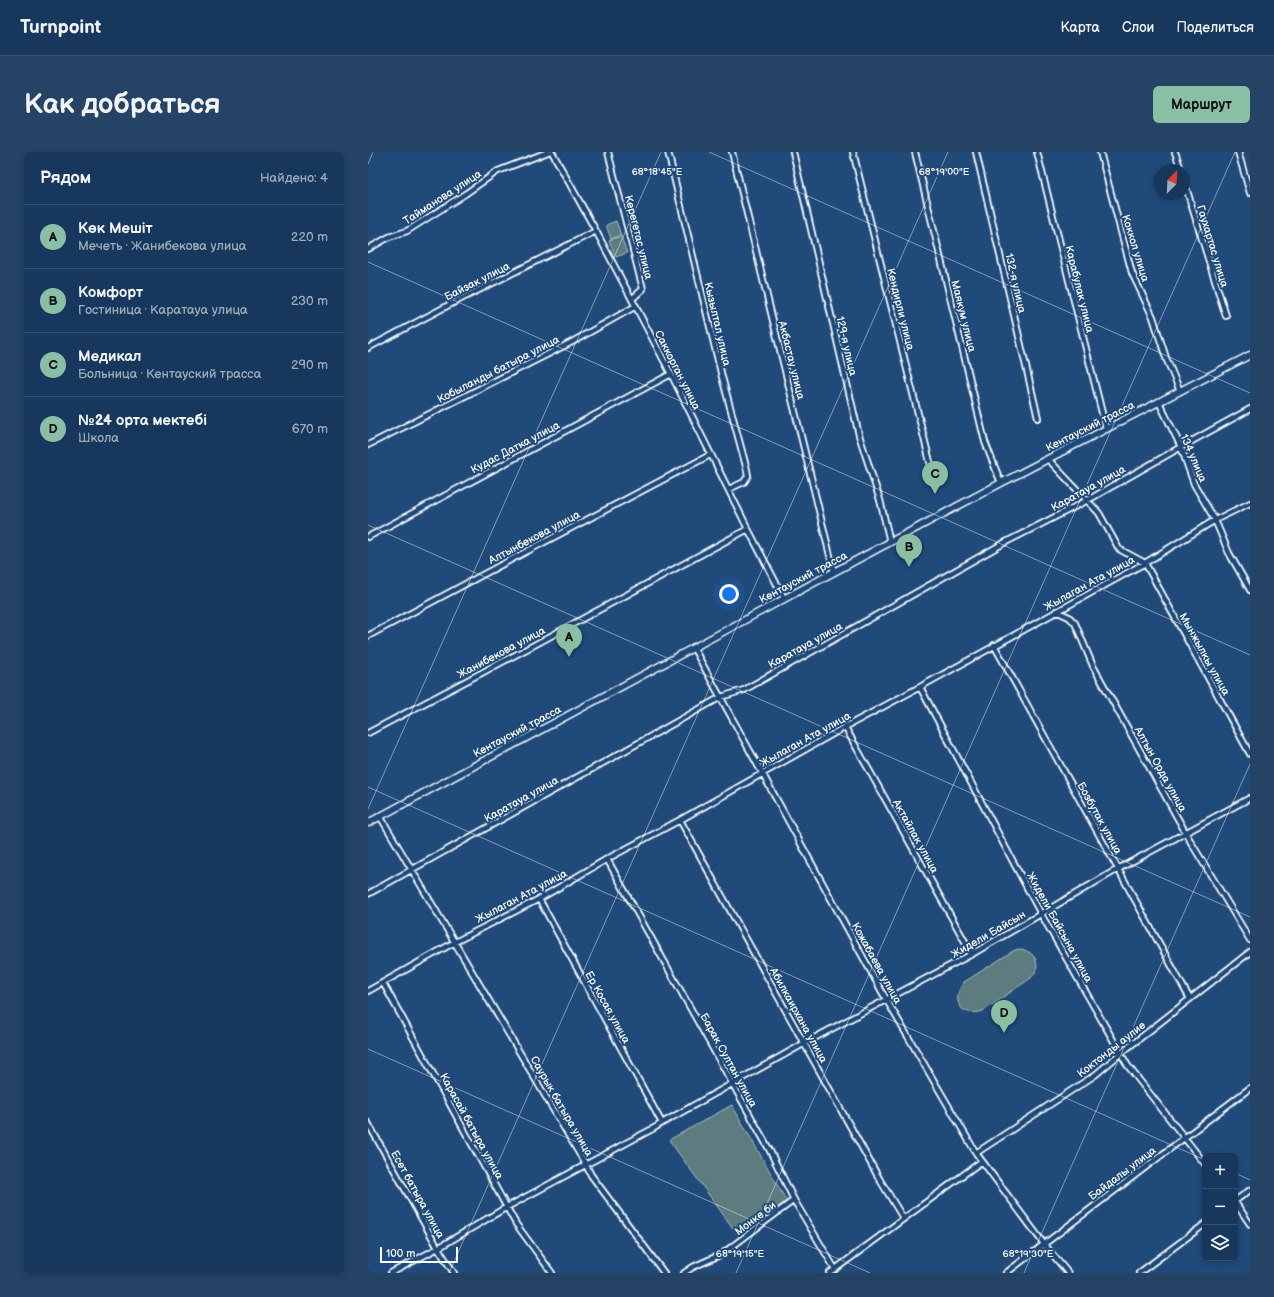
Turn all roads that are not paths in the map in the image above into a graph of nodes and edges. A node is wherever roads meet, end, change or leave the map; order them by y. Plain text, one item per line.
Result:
1 (548, 152) edge
2 (552, 152) edge
3 (608, 152) edge
4 (668, 152) edge
5 (732, 152) edge
6 (793, 152) edge
7 (853, 152) edge
8 (915, 152) edge
9 (976, 152) edge
10 (1037, 152) edge
11 (1100, 152) edge
12 (1175, 152) edge
13 (1238, 152) edge
14 (1179, 164) edge
15 (1250, 193) edge
16 (1190, 200) edge
17 (596, 231) junction
18 (368, 249) edge
19 (632, 299) junction
20 (636, 306) junction
21 (1226, 316) dead end
22 (368, 348) edge
23 (1250, 355) edge
24 (671, 374) junction
25 (1180, 391) junction
26 (1158, 402) junction
27 (1250, 409) edge
28 (1038, 418) dead end
29 (1106, 429) junction
30 (368, 445) edge
31 (1181, 447) junction
32 (710, 454) junction
33 (1048, 459) junction
34 (932, 470) dead end
35 (1001, 483) junction
36 (729, 489) junction
37 (1088, 500) junction
38 (1250, 503) edge
39 (1216, 520) junction
40 (748, 529) junction
41 (368, 537) edge
42 (890, 542) junction
43 (1145, 563) junction
44 (834, 572) junction
45 (1250, 590) edge
46 (784, 598) junction
47 (1056, 612) junction
48 (368, 636) edge
49 (994, 646) junction
50 (693, 647) junction
51 (920, 687) junction
52 (721, 697) junction
53 (844, 727) junction
54 (368, 733) edge
55 (1250, 754) edge
56 (763, 772) junction
57 (1250, 798) edge
58 (380, 816) junction
59 (680, 820) junction
60 (368, 823) edge
61 (1186, 833) junction
62 (607, 859) junction
63 (1118, 869) junction
64 (411, 870) junction
65 (368, 894) edge
66 (539, 899) junction
67 (1041, 914) junction
68 (1250, 940) edge
69 (455, 942) junction
70 (1250, 952) edge
71 (972, 954) junction
72 (383, 983) junction
73 (368, 991) edge
74 (886, 999) junction
75 (1190, 999) junction
76 (805, 1043) junction
77 (1121, 1053) junction
78 (732, 1084) junction
79 (1250, 1088) edge
80 (368, 1123) edge
81 (662, 1123) junction
82 (1184, 1137) junction
83 (976, 1153) junction
84 (1202, 1160) edge
85 (982, 1161) junction
86 (586, 1165) junction
87 (1250, 1190) edge
88 (794, 1200) junction
89 (1238, 1200) edge
90 (1238, 1206) edge
91 (507, 1208) junction
92 (903, 1218) junction
93 (1250, 1224) edge
94 (1204, 1225) edge
95 (1044, 1244) junction
96 (438, 1248) junction
97 (835, 1269) junction
98 (391, 1273) edge
99 (454, 1273) edge
100 (552, 1273) edge
101 (664, 1273) edge
102 (684, 1273) edge
103 (830, 1273) edge
104 (1006, 1273) edge
105 (1068, 1273) edge
106 (1139, 1273) edge

1 - 18 street, Тайманова улица
2 - 17 street, Саккорган улица
3 - 19 street, Керегетас улица
4 - 36 street, Кызылтал улица
5 - 44 street, Акбастау улица
6 - 42 street, 129-я улица
7 - 34 street, Кендирли улица
8 - 35 street, Маякум улица
9 - 28 street, 132-я улица
10 - 29 street, Карабулак улица
11 - 25 street, Коккол улица
12 - 14 street
13 - 15 street
16 - 21 street, Гаухартас улица
17 - 19 street, Саккорган улица
17 - 22 street, Байзак улица
19 - 20 street, Саккорган улица
20 - 24 street, Саккорган улица
20 - 30 street, Кобыланды батыра улица
23 - 25 main road, Кентауский трасса
24 - 32 street, Саккорган улица
24 - 41 street, Кудас Датка улица
25 - 26 main road, Кентауский трасса
26 - 29 main road, Кентауский трасса
26 - 31 street, 134 улица
27 - 31 street, Каратауа улица
29 - 33 main road, Кентауский трасса
31 - 37 street, Каратауа улица
31 - 39 street, 134 улица
32 - 36 street, Саккорган улица
32 - 48 street, Алтынбекова улица
33 - 35 main road, Кентауский трасса
33 - 37 street
35 - 42 main road, Кентауский трасса
36 - 40 street, Саккорган улица
37 - 43 street
37 - 52 street, Каратауа улица
38 - 39 street, Жылаган Ата улица
39 - 43 street, Жылаган Ата улица
39 - 45 street, 134 улица
40 - 46 street, Саккорган улица
40 - 54 street, Жанибекова улица
42 - 44 main road, Кентауский трасса
43 - 47 street, Жылаган Ата улица
43 - 55 street, Мынжылкы улица
44 - 46 main road, Кентауский трасса
46 - 50 main road, Кентауский трасса
47 - 49 street, Жылаган Ата улица
47 - 61 street, Алтын Орда улица
49 - 51 street, Жылаган Ата улица
49 - 63 street, Бозбутак улица
50 - 52 street, Кожабаева улица
50 - 58 main road, Кентауский трасса
51 - 53 street, Жылаган Ата улица
51 - 67 street, Жидели Байсына улица
52 - 56 street, Кожабаева улица
52 - 64 street, Каратауа улица
53 - 56 street, Жылаган Ата улица
53 - 71 street, Актайлак улица
56 - 59 street, Жылаган Ата улица
56 - 74 street, Кожабаева улица
57 - 61 street, Жидели Байсын
58 - 60 main road, Кентауский трасса
58 - 64 street, Саурык батыра улица
59 - 62 street, Жылаган Ата улица
59 - 76 street, Абилкаирхана улица
61 - 63 street, Жидели Байсын
61 - 68 street, Алтын Орда улица
62 - 66 street, Жылаган Ата улица
62 - 78 street, Барак Султан улица
63 - 67 street, Жидели Байсын
63 - 75 street, Бозбутак улица
64 - 65 street, Каратауа улица
64 - 69 street, Саурык батыра улица
66 - 69 street, Жылаган Ата улица
66 - 81 street, Ер Косая улица
67 - 71 street, Жидели Байсын
67 - 77 street, Жидели Байсына улица
69 - 72 street, Жылаган Ата улица
69 - 86 street, Саурык батыра улица
70 - 75 street, Коктонды аулие
71 - 74 street, Жидели Байсын
72 - 73 street, Жылаган Ата улица
72 - 91 street, Карасай батыра улица
74 - 76 street, Жидели Байсын
74 - 83 street, Кожабаева улица
75 - 77 street, Коктонды аулие
76 - 78 street, Жидели Байсын
76 - 92 street, Абилкаирхана улица
77 - 82 street, Жидели Байсына улица
77 - 83 street, Коктонды аулие
78 - 81 street, Жидели Байсын
78 - 88 street, Барак Султан улица
79 - 82 street, Байдалы улица
80 - 96 street, Есет батыра улица
81 - 86 street, Жидели Байсын
82 - 84 street, Жидели Байсына улица
82 - 95 street, Байдалы улица
83 - 85 street, Кожабаева улица
85 - 92 street
85 - 95 street, Кожабаева улица
86 - 91 street, Жидели Байсын
86 - 101 street, Саурык батыра улица
87 - 89 street
88 - 97 street, Барак Султан улица
88 - 102 street, Монке би
90 - 93 street
91 - 96 street, Жидели Байсын
91 - 100 street, Карасай батыра улица
92 - 97 street
94 - 106 street
95 - 104 street, Байдалы улица
95 - 105 street, Кожабаева улица
96 - 98 street, Жидели Байсын
96 - 99 street, Есет батыра улица
97 - 103 street

